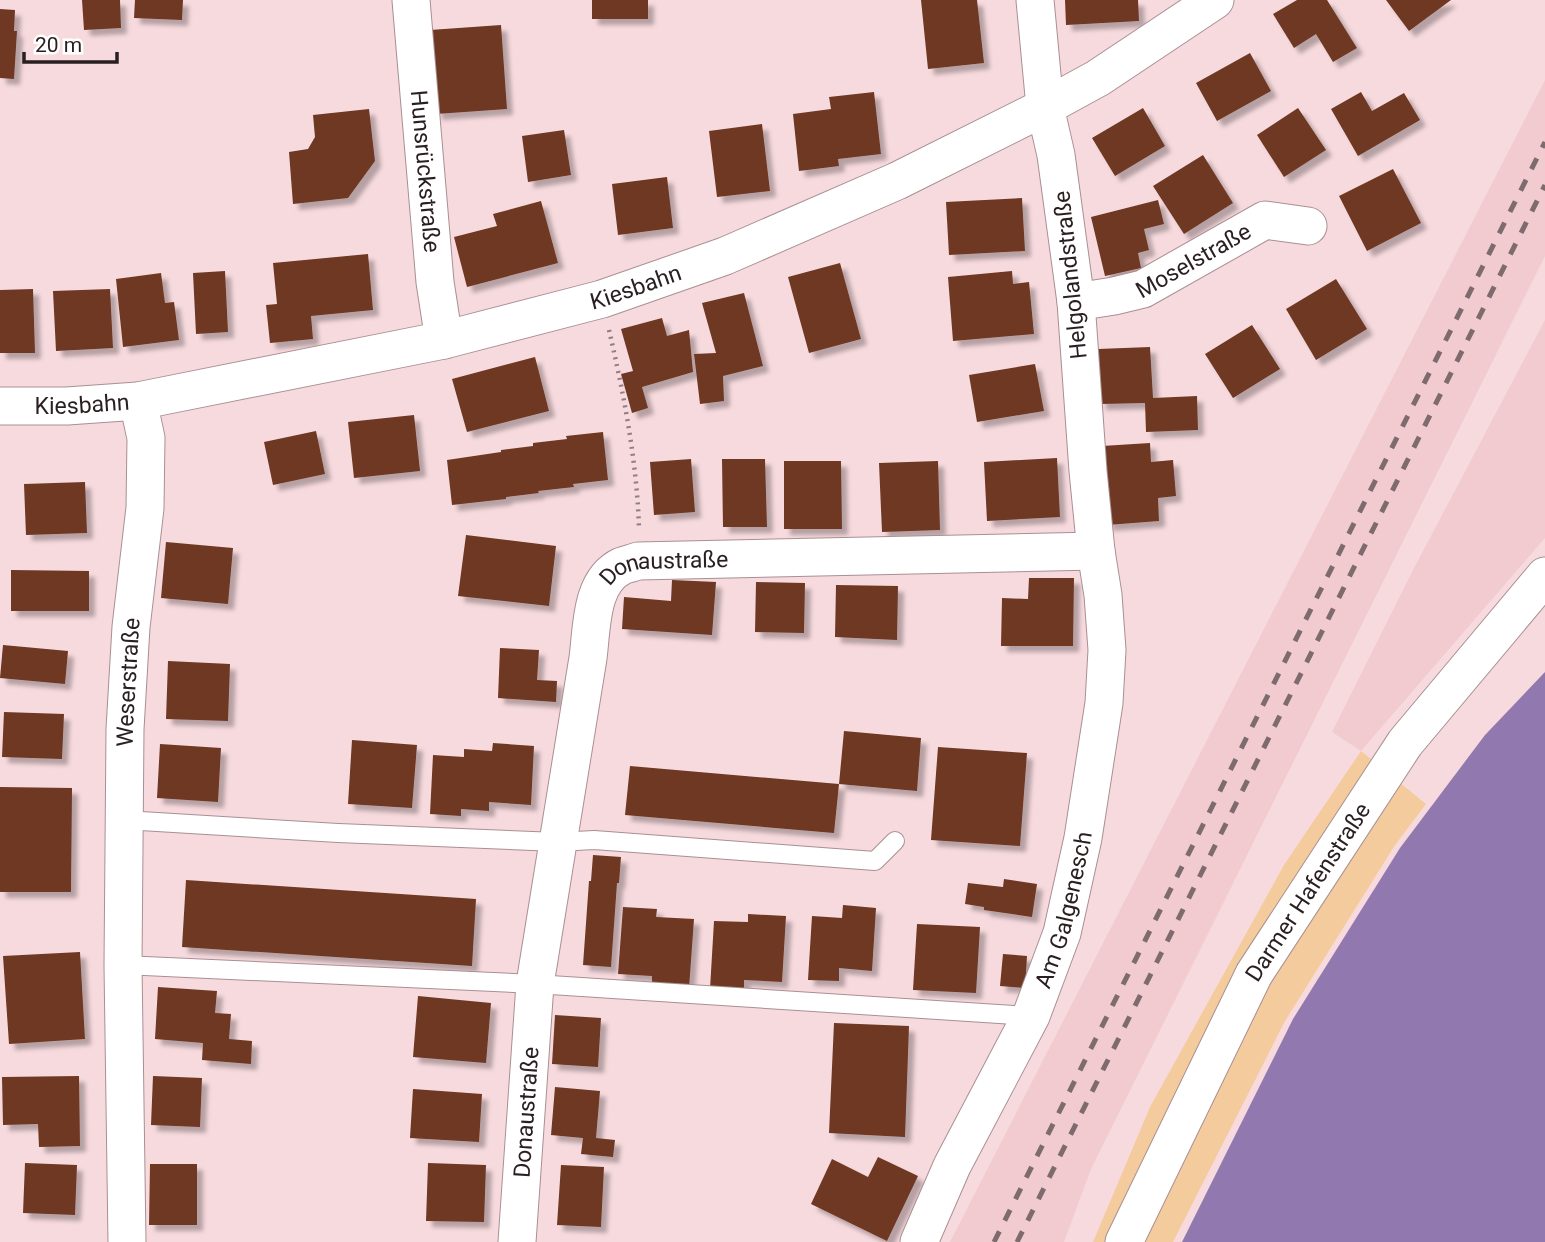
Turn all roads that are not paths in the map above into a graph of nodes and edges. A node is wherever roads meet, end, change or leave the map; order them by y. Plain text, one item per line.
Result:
1 (411, 0) edge
2 (1035, 0) edge
3 (1215, 0) edge
4 (1045, 107) junction
5 (1308, 226) dead end
6 (1076, 302) junction
7 (444, 340) junction
8 (138, 401) junction
9 (0, 406) edge
10 (1096, 551) junction
11 (1545, 576) edge
12 (124, 820) junction
13 (895, 841) dead end
14 (557, 842) junction
15 (123, 965) junction
16 (535, 984) junction
17 (1031, 1016) junction
18 (127, 1242) edge
19 (517, 1242) edge
20 (919, 1242) edge
21 (1124, 1242) edge

1 - 7 street, Hunsrückstraße
2 - 4 street, Helgolandstraße
3 - 4 street, Kiesbahn
4 - 6 street, Helgolandstraße
4 - 7 street, Kiesbahn
5 - 6 street, Moselstraße
6 - 10 street, Helgolandstraße
7 - 8 street, Kiesbahn
8 - 9 street, Kiesbahn
8 - 12 street, Weserstraße
10 - 14 street, Donaustraße
10 - 17 street, Am Galgenesch
11 - 21 street, Darmer Hafenstraße
12 - 14 lane
12 - 15 street, Weserstraße
13 - 14 lane
14 - 16 street, Donaustraße
15 - 16 lane
15 - 18 street, Weserstraße
16 - 17 lane
16 - 19 street, Donaustraße
17 - 20 street, Am Galgenesch

